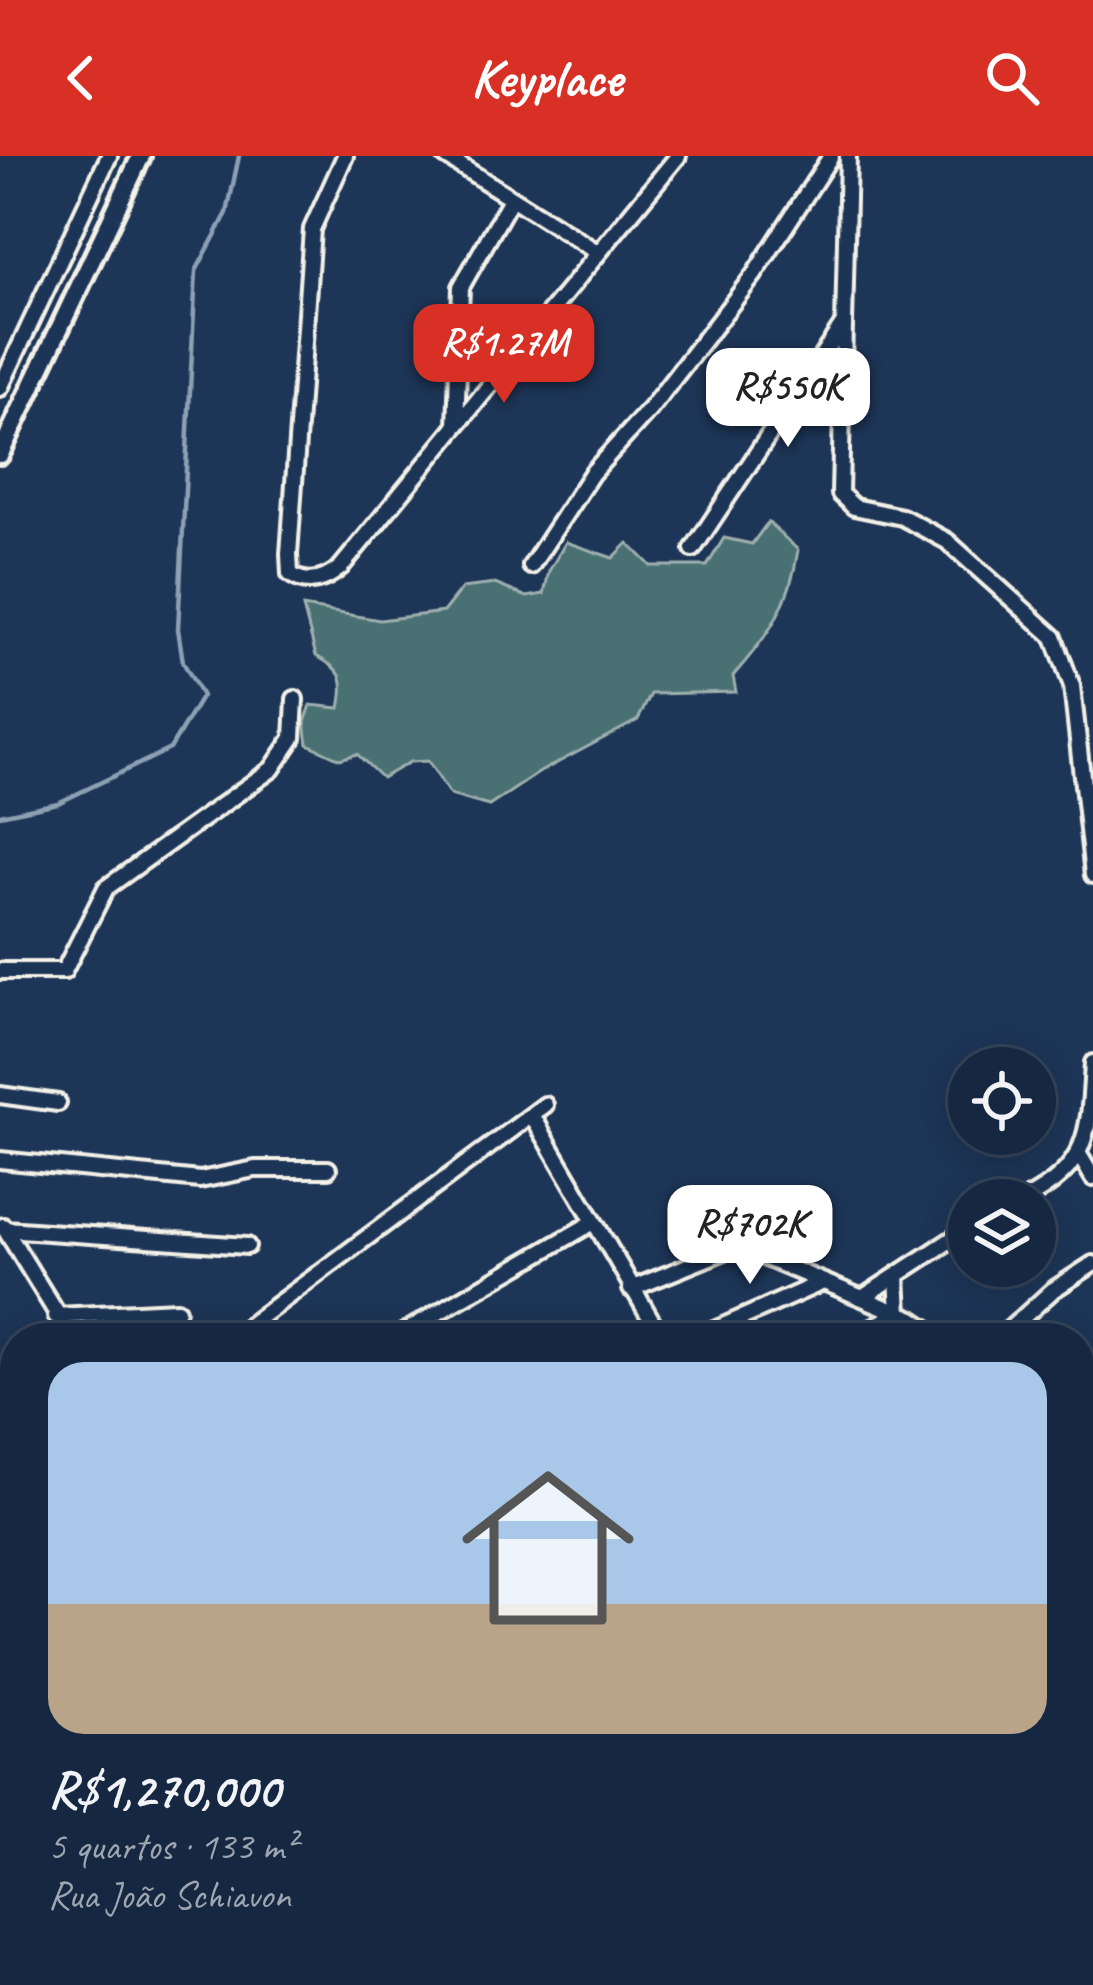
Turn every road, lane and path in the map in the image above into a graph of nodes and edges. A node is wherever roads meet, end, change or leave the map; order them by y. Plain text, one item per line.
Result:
1 (109, 156) edge
2 (141, 156) edge
3 (346, 156) edge
4 (445, 156) edge
5 (678, 156) edge
6 (831, 156) edge
7 (848, 156) edge
8 (511, 199) junction
9 (597, 252) junction
10 (843, 324) junction
11 (0, 388) edge
12 (456, 427) junction
13 (0, 454) edge
14 (692, 549) dead end
15 (531, 566) dead end
16 (296, 699) dead end
17 (1093, 875) edge
18 (0, 971) edge
19 (1093, 1063) edge
20 (0, 1095) edge
21 (58, 1103) dead end
22 (545, 1105) dead end
23 (532, 1115) junction
24 (1080, 1156) junction
25 (0, 1160) edge
26 (328, 1169) dead end
27 (1093, 1178) edge
28 (1051, 1179) edge
29 (592, 1222) junction
30 (2, 1225) edge
31 (948, 1242) edge
32 (248, 1246) dead end
33 (1093, 1264) edge
34 (897, 1276) junction
35 (823, 1282) junction
36 (631, 1289) junction
37 (862, 1298) junction
38 (177, 1310) dead end
39 (899, 1313) junction
40 (56, 1316) junction
41 (61, 1323) edge
42 (252, 1323) edge
43 (423, 1323) edge
44 (653, 1323) edge
45 (730, 1323) edge
46 (880, 1323) edge
47 (916, 1323) edge
48 (1017, 1323) edge

1 - 11 street
2 - 13 street
3 - 12 street
4 - 8 street
5 - 9 street
6 - 15 street
7 - 10 street
8 - 9 street
8 - 12 street
9 - 12 street
10 - 14 street
10 - 17 street
16 - 18 street
19 - 24 street
20 - 21 street
22 - 23 street
23 - 29 street
23 - 42 street
24 - 27 street
24 - 28 street
25 - 26 street
29 - 36 street
29 - 43 street
30 - 32 street
30 - 40 street
31 - 34 street
33 - 48 street
34 - 37 street
34 - 39 street
35 - 36 street
35 - 37 street
35 - 45 street
36 - 44 street
37 - 39 street
38 - 40 street
39 - 46 street
39 - 47 street
40 - 41 street

